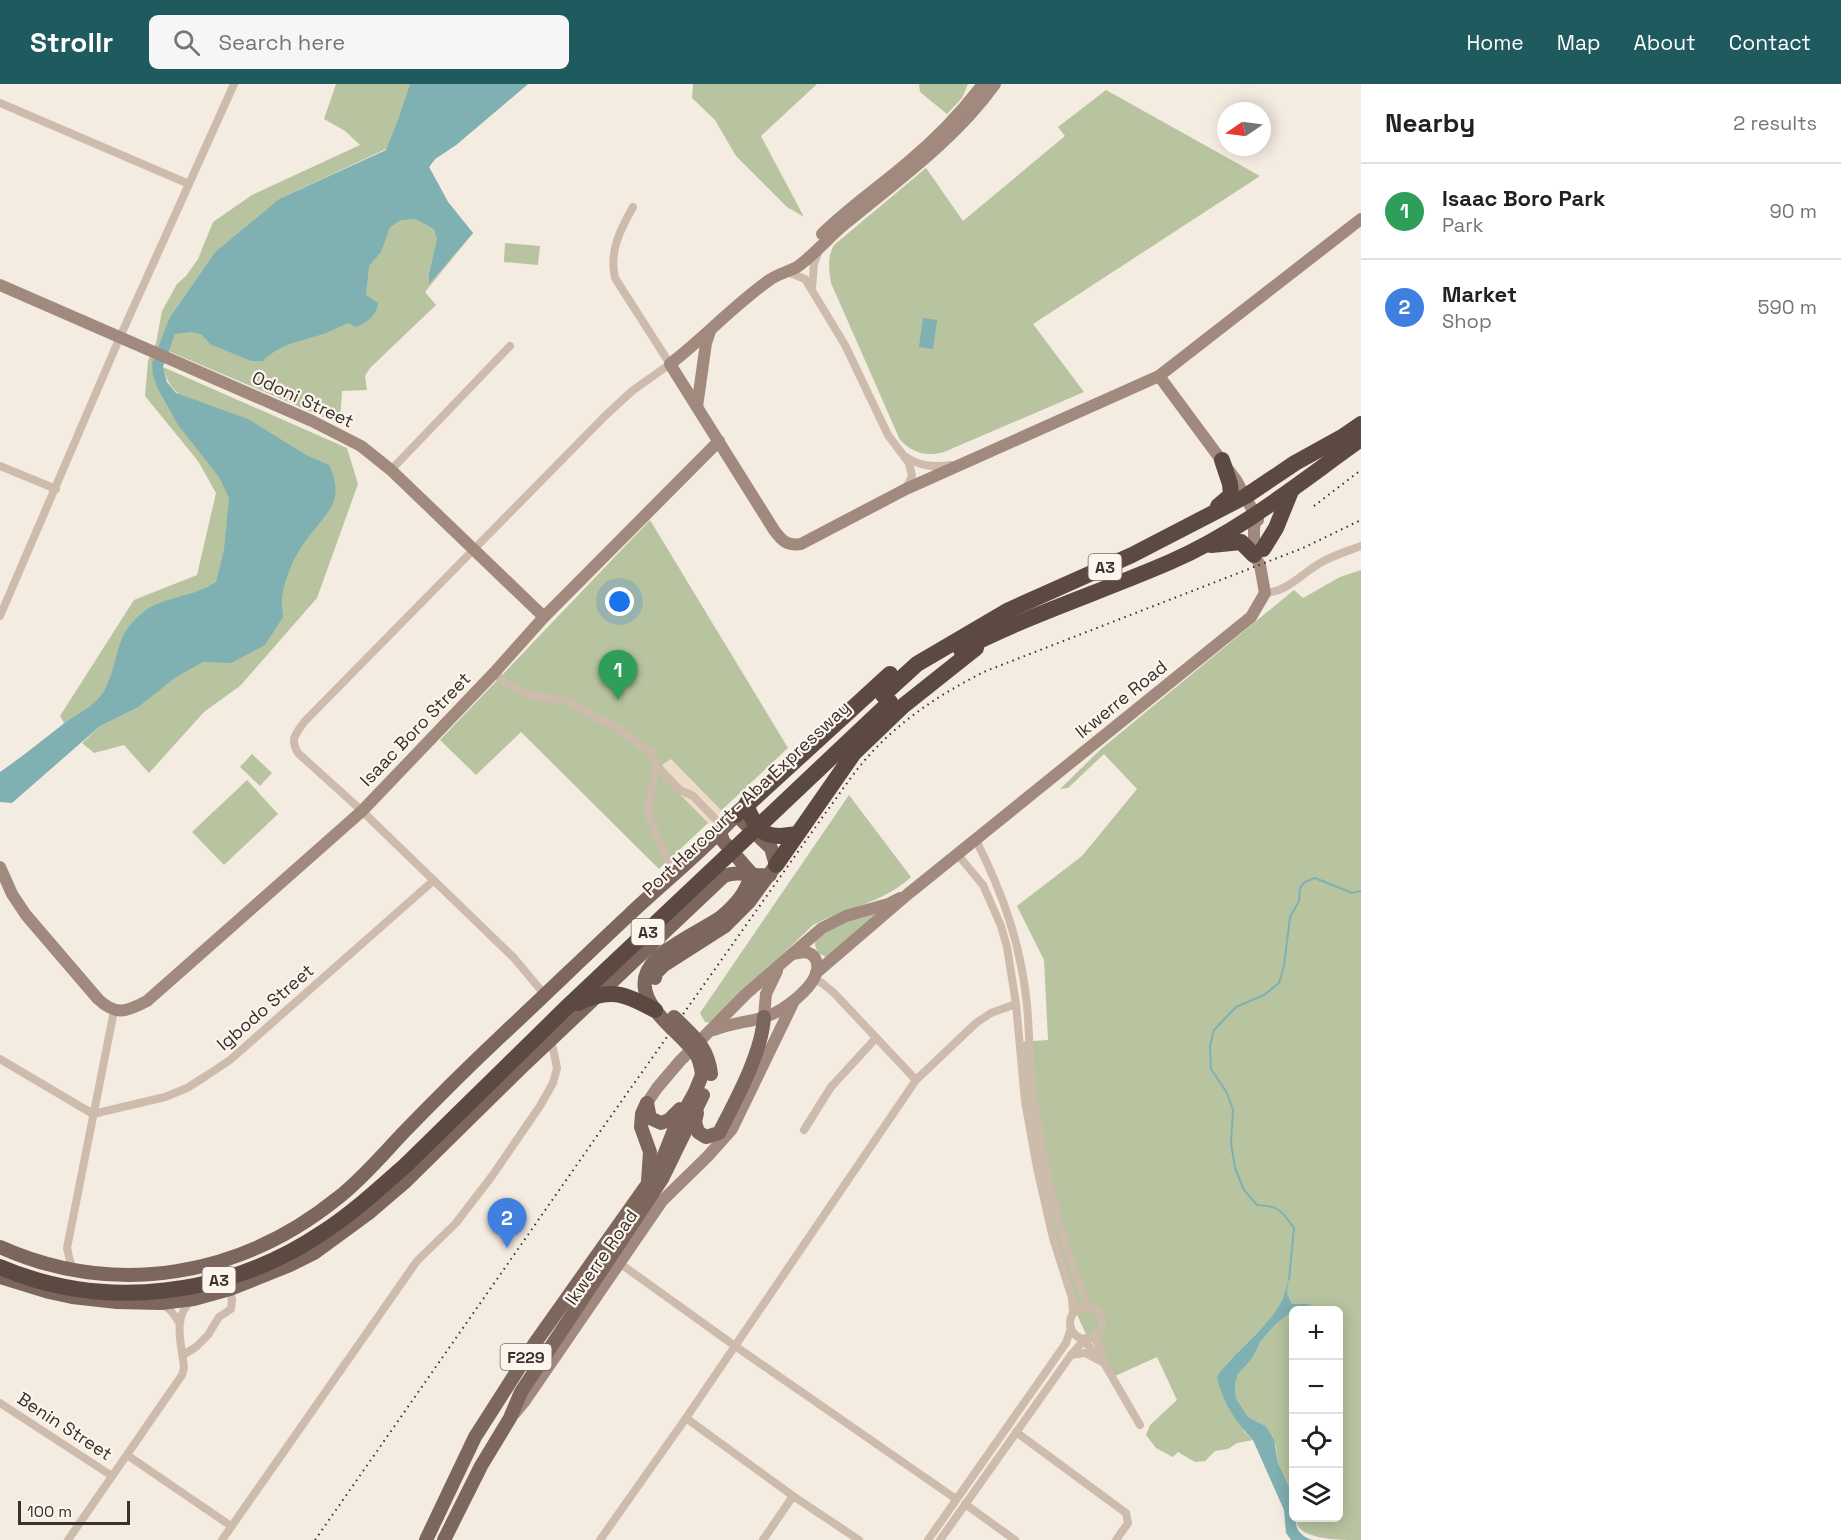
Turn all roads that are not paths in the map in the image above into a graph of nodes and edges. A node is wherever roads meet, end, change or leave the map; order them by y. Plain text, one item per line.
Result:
1 (234, 84) edge
2 (983, 84) edge
3 (996, 84) edge
4 (0, 103) edge
5 (189, 184) junction
6 (633, 207) dead end
7 (1361, 219) edge
8 (821, 245) junction
9 (785, 271) junction
10 (0, 285) edge
11 (812, 288) junction
12 (710, 330) junction
13 (119, 340) junction
14 (510, 346) dead end
15 (670, 364) junction
16 (1159, 376) junction
17 (697, 407) junction
18 (1361, 424) edge
19 (1342, 437) junction
20 (1361, 439) edge
21 (719, 441) junction
22 (903, 455) junction
23 (1222, 460) junction
24 (960, 464) junction
25 (0, 466) edge
26 (391, 470) junction
27 (1236, 480) junction
28 (1268, 482) junction
29 (56, 489) junction
30 (906, 489) junction
31 (1291, 491) junction
32 (1246, 496) junction
33 (1256, 515) junction
34 (1199, 521) junction
35 (1361, 546) edge
36 (474, 549) junction
37 (1196, 549) junction
38 (1259, 556) junction
39 (1171, 561) junction
40 (1265, 593) junction
41 (1009, 610) junction
42 (0, 616) edge
43 (544, 617) junction
44 (999, 632) junction
45 (494, 673) junction
46 (887, 698) junction
47 (656, 765) junction
48 (741, 809) junction
49 (362, 811) junction
50 (722, 830) junction
51 (797, 834) junction
52 (976, 840) junction
53 (958, 855) junction
54 (668, 861) dead end
55 (0, 867) edge
56 (773, 870) junction
57 (751, 873) junction
58 (433, 881) junction
59 (908, 894) junction
60 (722, 922) junction
61 (793, 954) junction
62 (828, 963) junction
63 (781, 965) junction
64 (815, 976) junction
65 (834, 993) junction
66 (545, 995) junction
67 (794, 1001) junction
68 (1016, 1004) junction
69 (655, 1010) junction
70 (114, 1011) junction
71 (568, 1015) junction
72 (764, 1017) junction
73 (710, 1031) junction
74 (876, 1038) junction
75 (551, 1039) junction
76 (0, 1059) edge
77 (706, 1074) junction
78 (915, 1080) junction
79 (698, 1097) junction
80 (647, 1103) junction
81 (93, 1114) junction
82 (804, 1130) dead end
83 (404, 1160) junction
84 (647, 1186) junction
85 (0, 1247) edge
86 (67, 1248) junction
87 (0, 1257) edge
88 (618, 1262) junction
89 (48, 1264) junction
90 (0, 1267) edge
91 (72, 1270) junction
92 (0, 1277) edge
93 (230, 1289) junction
94 (194, 1299) junction
95 (161, 1303) junction
96 (1088, 1307) junction
97 (1074, 1313) junction
98 (179, 1322) junction
99 (572, 1323) junction
100 (1071, 1328) junction
101 (1098, 1332) junction
102 (1085, 1339) junction
103 (735, 1346) junction
104 (540, 1347) junction
105 (183, 1355) junction
106 (1071, 1355) junction
107 (1104, 1363) junction
108 (0, 1403) edge
109 (510, 1418) junction
110 (686, 1418) junction
111 (1140, 1425) dead end
112 (1016, 1432) junction
113 (128, 1455) junction
114 (112, 1476) junction
115 (793, 1496) junction
116 (956, 1499) junction
117 (965, 1504) junction
118 (231, 1526) junction
119 (68, 1540) edge
120 (222, 1540) edge
121 (426, 1540) edge
122 (444, 1540) edge
123 (600, 1540) edge
124 (763, 1540) edge
125 (859, 1540) edge
126 (928, 1540) edge
127 (940, 1540) edge
128 (1015, 1540) edge
129 (1116, 1540) edge

1 - 5 street
2 - 9 street
3 - 8 street
4 - 5 street
5 - 13 street
6 - 15 street
7 - 16 street
8 - 9 street
8 - 11 street
9 - 11 street
9 - 12 street
10 - 13 street, Odoni Street
11 - 22 street
12 - 15 street
12 - 17 street
13 - 26 street, Odoni Street
13 - 29 street
14 - 26 street
15 - 17 street
15 - 36 street
16 - 23 street
16 - 24 street
17 - 21 street
18 - 19 highway, Port Harcourt - Aba Expressway / A3
19 - 28 highway, Port Harcourt - Aba Expressway / A3
19 - 33 highway
20 - 31 highway, Port Harcourt - Aba Expressway / A3
21 - 30 street
21 - 43 street, Isaac Boro Street
22 - 24 street
22 - 30 street
23 - 27 street
23 - 34 highway
24 - 30 street
25 - 29 street
26 - 36 street, Odoni Street
27 - 28 highway
27 - 32 street
28 - 32 highway, Port Harcourt - Aba Expressway / A3
29 - 42 street
31 - 33 highway, Port Harcourt - Aba Expressway / A3
31 - 38 highway
32 - 33 street
32 - 34 highway, Port Harcourt - Aba Expressway / A3
32 - 39 highway
33 - 37 highway, Port Harcourt - Aba Expressway / A3
33 - 38 street
34 - 41 highway, Port Harcourt - Aba Expressway / A3
35 - 40 street
36 - 43 street, Odoni Street
36 - 49 street
37 - 38 highway
37 - 39 highway, Port Harcourt - Aba Expressway / A3
38 - 40 street
39 - 44 highway, Port Harcourt - Aba Expressway / A3
40 - 52 street, Ikwerre Road
41 - 46 highway, Port Harcourt - Aba Expressway / A3
41 - 48 highway
43 - 45 street, Isaac Boro Street
44 - 46 highway, Port Harcourt - Aba Expressway / A3
44 - 51 highway
45 - 47 street
45 - 49 street, Isaac Boro Street
46 - 71 highway, Port Harcourt - Aba Expressway / A3, bridge
46 - 83 highway, Port Harcourt - Aba Expressway / A3
47 - 50 street
47 - 54 street
48 - 50 main road
48 - 51 highway
48 - 56 main road
49 - 58 street
49 - 70 street, Isaac Boro Street
50 - 57 main road
50 - 66 main road
51 - 56 highway
52 - 53 street, Ikwerre Road
52 - 96 street
53 - 59 street, Ikwerre Road
53 - 68 street
55 - 70 street
56 - 57 main road
56 - 60 main road
57 - 60 main road
57 - 71 main road
58 - 66 street
58 - 81 street, Igbodo Street
59 - 61 street, Ikwerre Road
59 - 62 street, Ikwerre Road
60 - 69 main road, bridge
60 - 77 main road, bridge
61 - 63 street, Ikwerre Road
61 - 64 street
62 - 64 street, Ikwerre Road
62 - 65 street
63 - 72 street
63 - 73 street, Ikwerre Road
64 - 65 street
64 - 67 street, Ikwerre Road
65 - 74 street
66 - 71 main road
66 - 91 main road
67 - 72 street, Ikwerre Road
67 - 88 street, Ikwerre Road
68 - 78 street
68 - 97 street
69 - 71 highway, bridge
69 - 77 main road, bridge
70 - 81 street
71 - 75 main road
71 - 83 highway, Port Harcourt - Aba Expressway / A3, bridge
72 - 73 street, Ikwerre Road
72 - 79 main road
73 - 80 street, Ikwerre Road
74 - 78 street
74 - 82 street
75 - 93 main road
75 - 118 street
76 - 81 street
77 - 79 main road, F229
78 - 103 street
79 - 80 main road
79 - 84 main road, F229
79 - 99 main road, F229
80 - 84 main road
81 - 86 street
83 - 87 highway, Port Harcourt - Aba Expressway / A3
83 - 90 highway, Port Harcourt - Aba Expressway / A3
84 - 104 main road, Ikwerre Road / F229
85 - 89 main road
86 - 89 street
86 - 91 street
88 - 99 street, Ikwerre Road
88 - 103 street
89 - 91 main road
92 - 95 main road
93 - 94 main road
93 - 105 street
94 - 95 main road
94 - 98 street
95 - 98 street
96 - 97 street
96 - 101 street
97 - 100 street
98 - 105 street
99 - 104 main road, F229
99 - 109 street, Ikwerre Road
100 - 102 street
100 - 116 street
101 - 102 street
101 - 107 street
102 - 106 street
102 - 107 street
103 - 110 street
103 - 116 street
104 - 109 main road, F229
104 - 121 main road, Ikwerre Road / F229
105 - 113 street
106 - 107 street
106 - 112 street
107 - 111 street
108 - 114 street, Benin Street
109 - 122 main road, Ikwerre Road / F229
110 - 115 street
110 - 123 street
112 - 117 street
112 - 129 street
113 - 114 street
113 - 118 street
114 - 119 street
115 - 124 street
115 - 125 street
116 - 126 street
117 - 127 street
117 - 128 street
118 - 120 street

